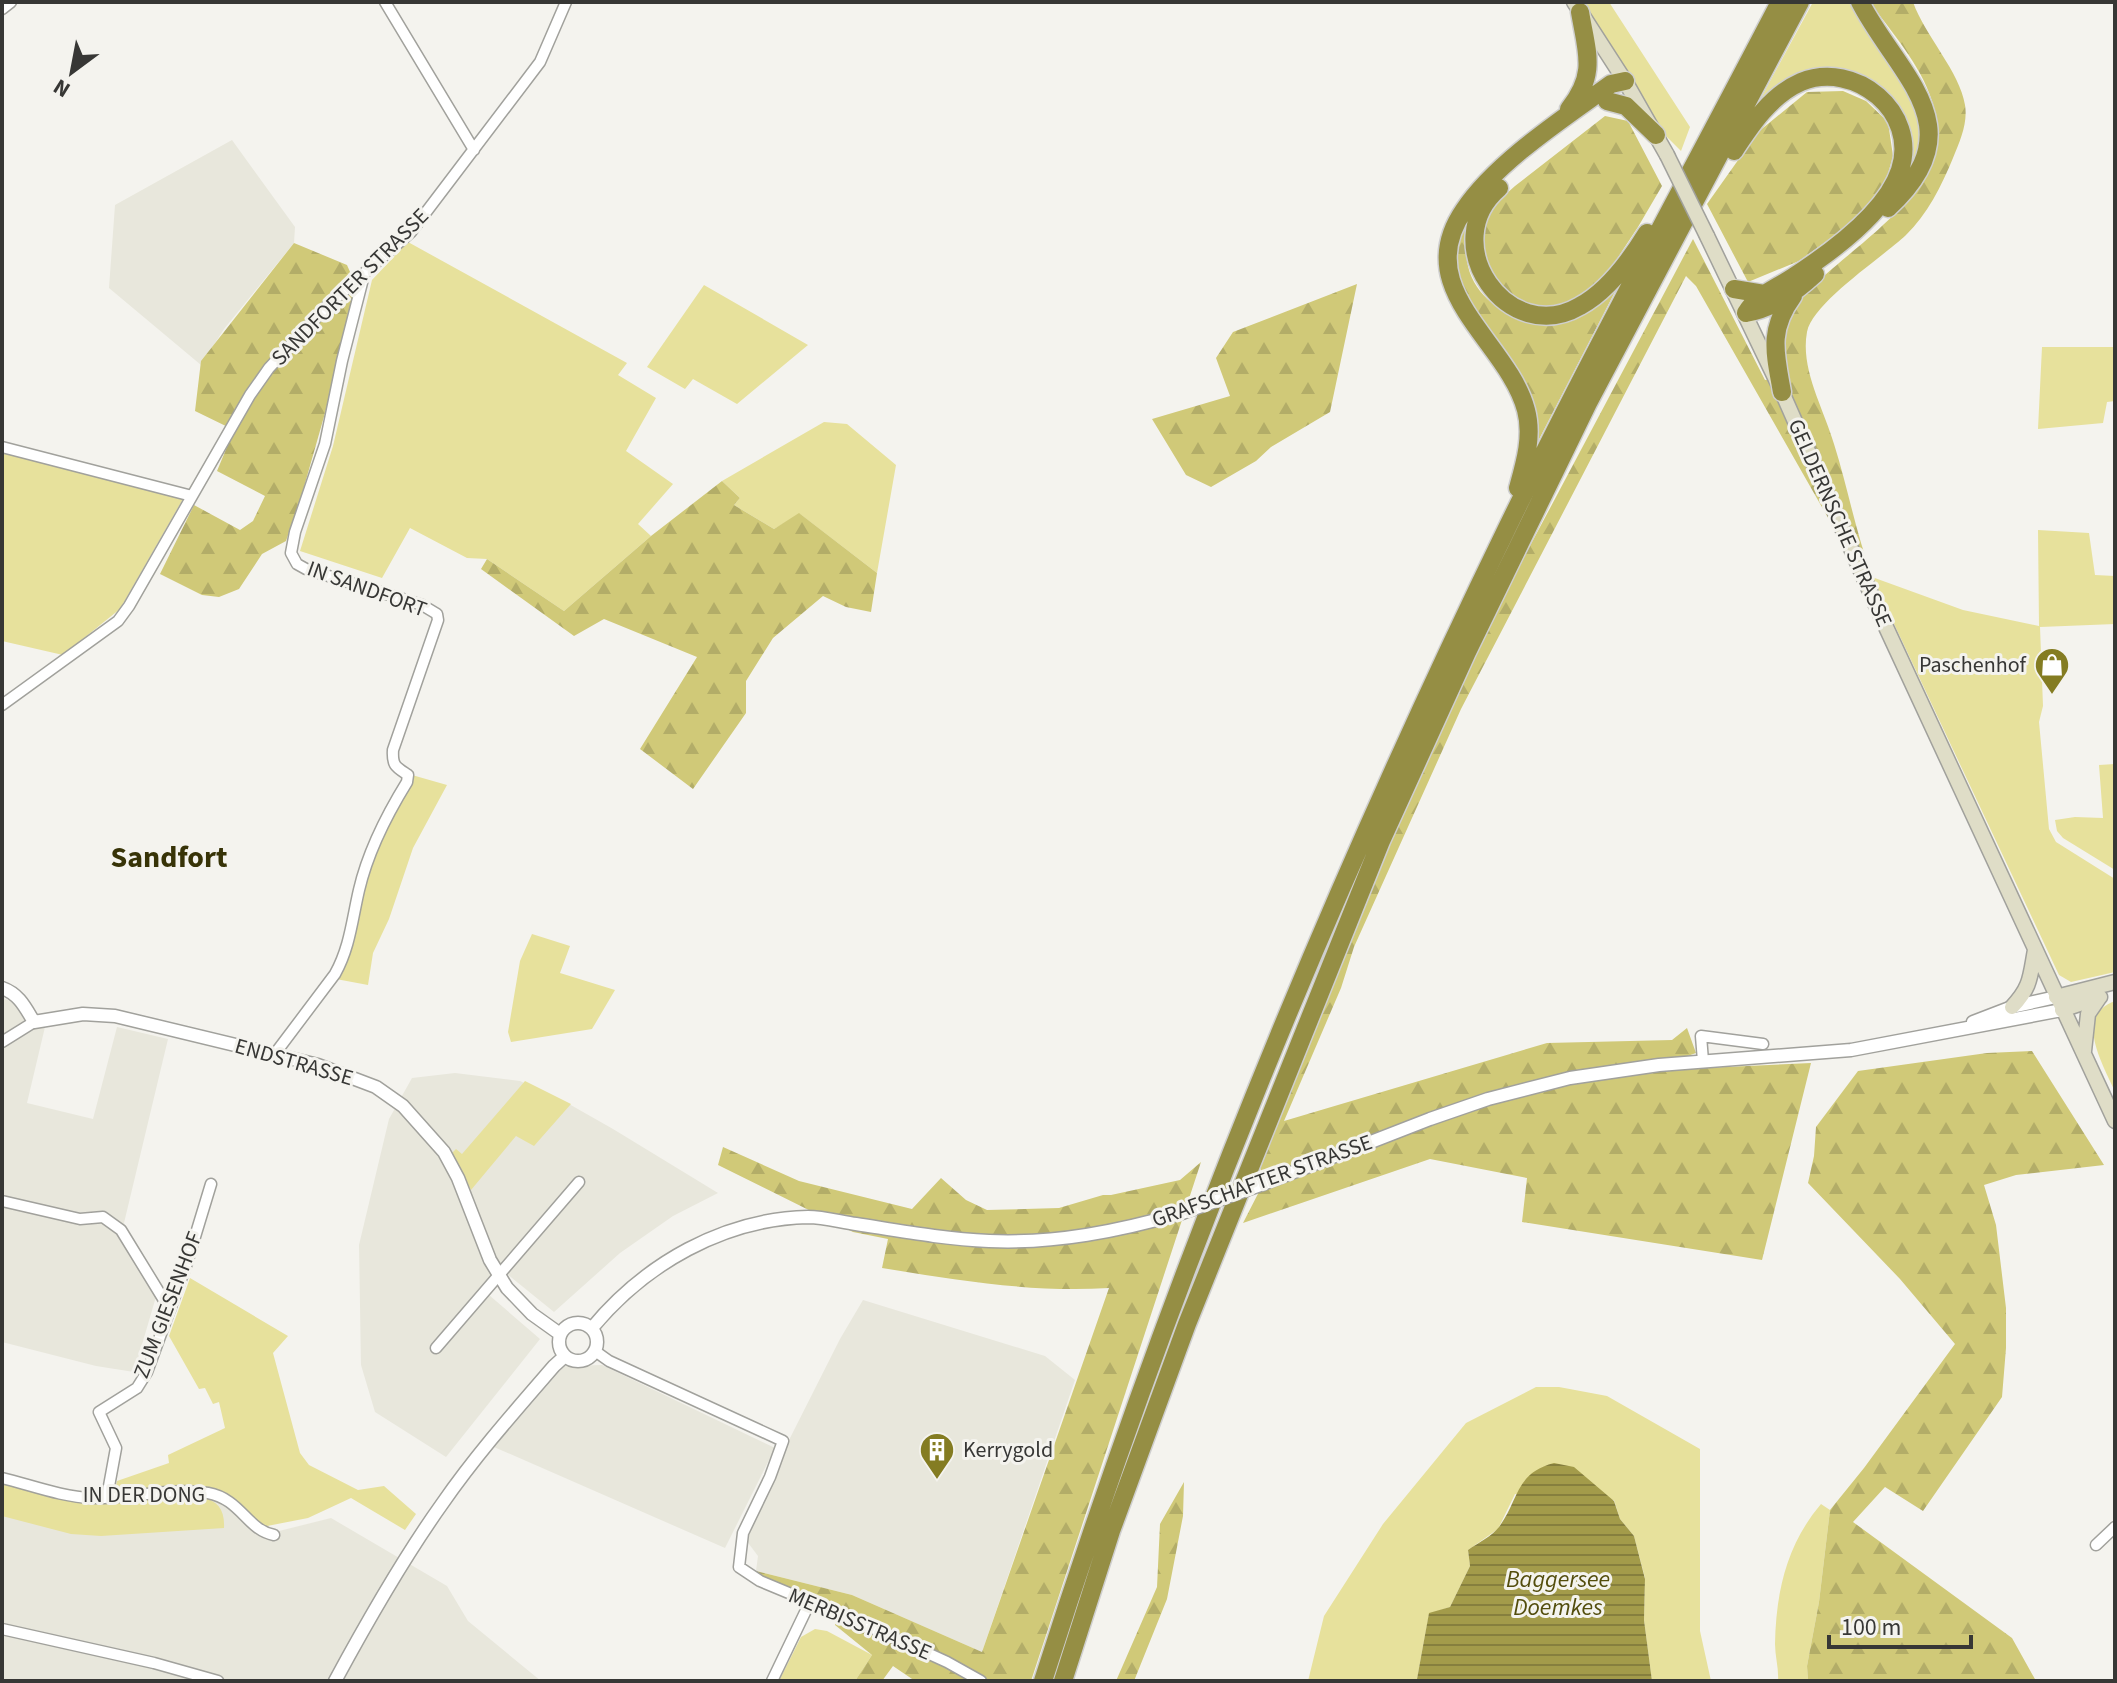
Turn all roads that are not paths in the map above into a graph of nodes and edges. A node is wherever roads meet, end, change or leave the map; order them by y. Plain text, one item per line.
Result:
1 (11, 2) edge
2 (385, 2) edge
3 (566, 2) edge
4 (1780, 2) edge
5 (1800, 2) edge
6 (1860, 2) edge
7 (1577, 7) edge
8 (2, 9) edge
9 (1625, 81) junction
10 (1607, 101) junction
11 (1557, 124) junction
12 (1656, 135) junction
13 (474, 150) junction
14 (1702, 190) junction
15 (1676, 197) junction
16 (364, 275) junction
17 (1734, 289) junction
18 (1797, 290) junction
19 (1764, 294) junction
20 (1746, 313) junction
21 (1782, 392) junction
22 (2, 447) edge
23 (192, 496) junction
24 (1508, 525) junction
25 (2, 705) edge
26 (2035, 950) junction
27 (2044, 969) junction
28 (2115, 982) edge
29 (2, 988) edge
30 (2115, 991) edge
31 (2098, 992) junction
32 (2059, 1004) junction
33 (2012, 1007) junction
34 (34, 1022) junction
35 (1955, 1028) junction
36 (2, 1042) edge
37 (1763, 1044) dead end
38 (274, 1055) junction
39 (2084, 1056) junction
40 (1703, 1061) junction
41 (2115, 1121) edge
42 (579, 1182) dead end
43 (211, 1184) dead end
44 (2, 1201) edge
45 (498, 1274) junction
46 (170, 1310) junction
47 (592, 1328) junction
48 (560, 1334) junction
49 (436, 1348) dead end
50 (595, 1351) junction
51 (565, 1356) junction
52 (2, 1478) edge
53 (107, 1497) junction
54 (2115, 1527) edge
55 (274, 1535) dead end
56 (2096, 1545) dead end
57 (810, 1602) junction
58 (2, 1629) edge
59 (1065, 1676) edge
60 (218, 1681) edge
61 (335, 1681) edge
62 (772, 1681) edge
63 (981, 1681) edge
64 (1043, 1681) edge

1 - 8 street
2 - 13 street
3 - 13 street, SANDFORTER STRASSE
4 - 15 highway
5 - 14 highway
6 - 18 highway
7 - 9 main road, GELDERNSCHE STRASSE
7 - 11 highway
9 - 10 highway
9 - 11 highway
9 - 12 main road, GELDERNSCHE STRASSE
10 - 12 highway
10 - 15 highway
11 - 24 highway
12 - 17 main road, GELDERNSCHE STRASSE, bridge
13 - 16 street, SANDFORTER STRASSE
14 - 19 highway
14 - 59 highway
15 - 24 highway
16 - 23 street, SANDFORTER STRASSE
16 - 38 street, IN SANDFORT
17 - 19 highway
17 - 20 main road, GELDERNSCHE STRASSE
18 - 20 highway
18 - 21 highway
19 - 20 highway
20 - 21 main road, GELDERNSCHE STRASSE
21 - 26 main road, GELDERNSCHE STRASSE
22 - 23 street
23 - 25 street, SANDFORTER STRASSE
24 - 64 highway
26 - 27 main road, GELDERNSCHE STRASSE
26 - 33 main road
27 - 31 main road
27 - 32 main road, GELDERNSCHE STRASSE
28 - 31 main road
29 - 34 street
30 - 31 main road
31 - 32 main road
31 - 39 main road
32 - 33 street, GRAFSCHAFTER STRASSE
32 - 35 street, GRAFSCHAFTER STRASSE
32 - 39 main road, GELDERNSCHE STRASSE
33 - 35 street, GRAFSCHAFTER STRASSE
34 - 36 street
34 - 38 street, ENDSTRASSE
35 - 40 street, GRAFSCHAFTER STRASSE
37 - 40 street
38 - 45 street, ENDSTRASSE
39 - 41 main road, GELDERNSCHE STRASSE
40 - 47 street, GRAFSCHAFTER STRASSE, bridge
42 - 45 street
43 - 46 street, ZUM GIESENHOF
44 - 46 street
45 - 48 street, ENDSTRASSE
45 - 49 street
46 - 53 street, ZUM GIESENHOF
47 - 48 street
47 - 50 street
48 - 51 street
50 - 51 street
50 - 57 street, MERBISSTRASSE
51 - 61 street
52 - 53 street, IN DER DONG
53 - 55 street, IN DER DONG
54 - 56 street
57 - 62 street
57 - 63 street, MERBISSTRASSE
58 - 60 street

